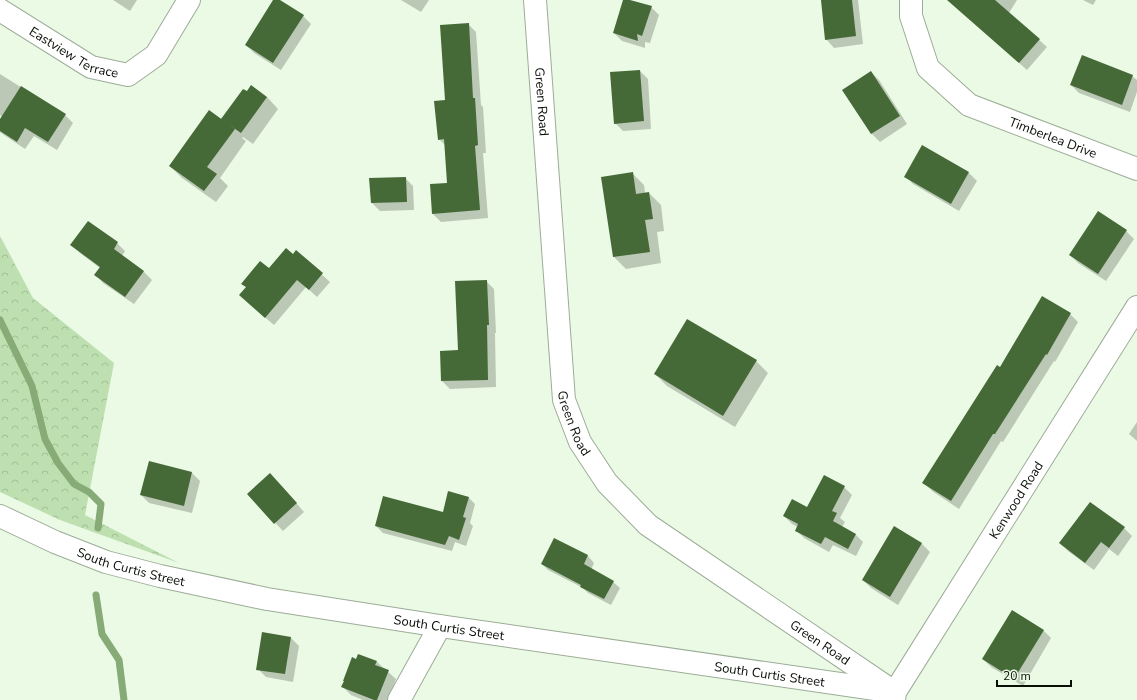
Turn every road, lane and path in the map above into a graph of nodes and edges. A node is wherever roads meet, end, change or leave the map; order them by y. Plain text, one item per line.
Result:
1 (189, 0) edge
2 (535, 0) edge
3 (911, 0) edge
4 (0, 10) edge
5 (1137, 169) edge
6 (1137, 307) edge
7 (0, 516) edge
8 (440, 626) junction
9 (898, 698) edge
10 (399, 700) edge

1 - 4 street, Eastview Terrace
2 - 9 street, Green Road
3 - 5 street, Timberlea Drive
6 - 9 street, Kenwood Road
7 - 8 street, South Curtis Street
8 - 9 street, South Curtis Street
8 - 10 street

